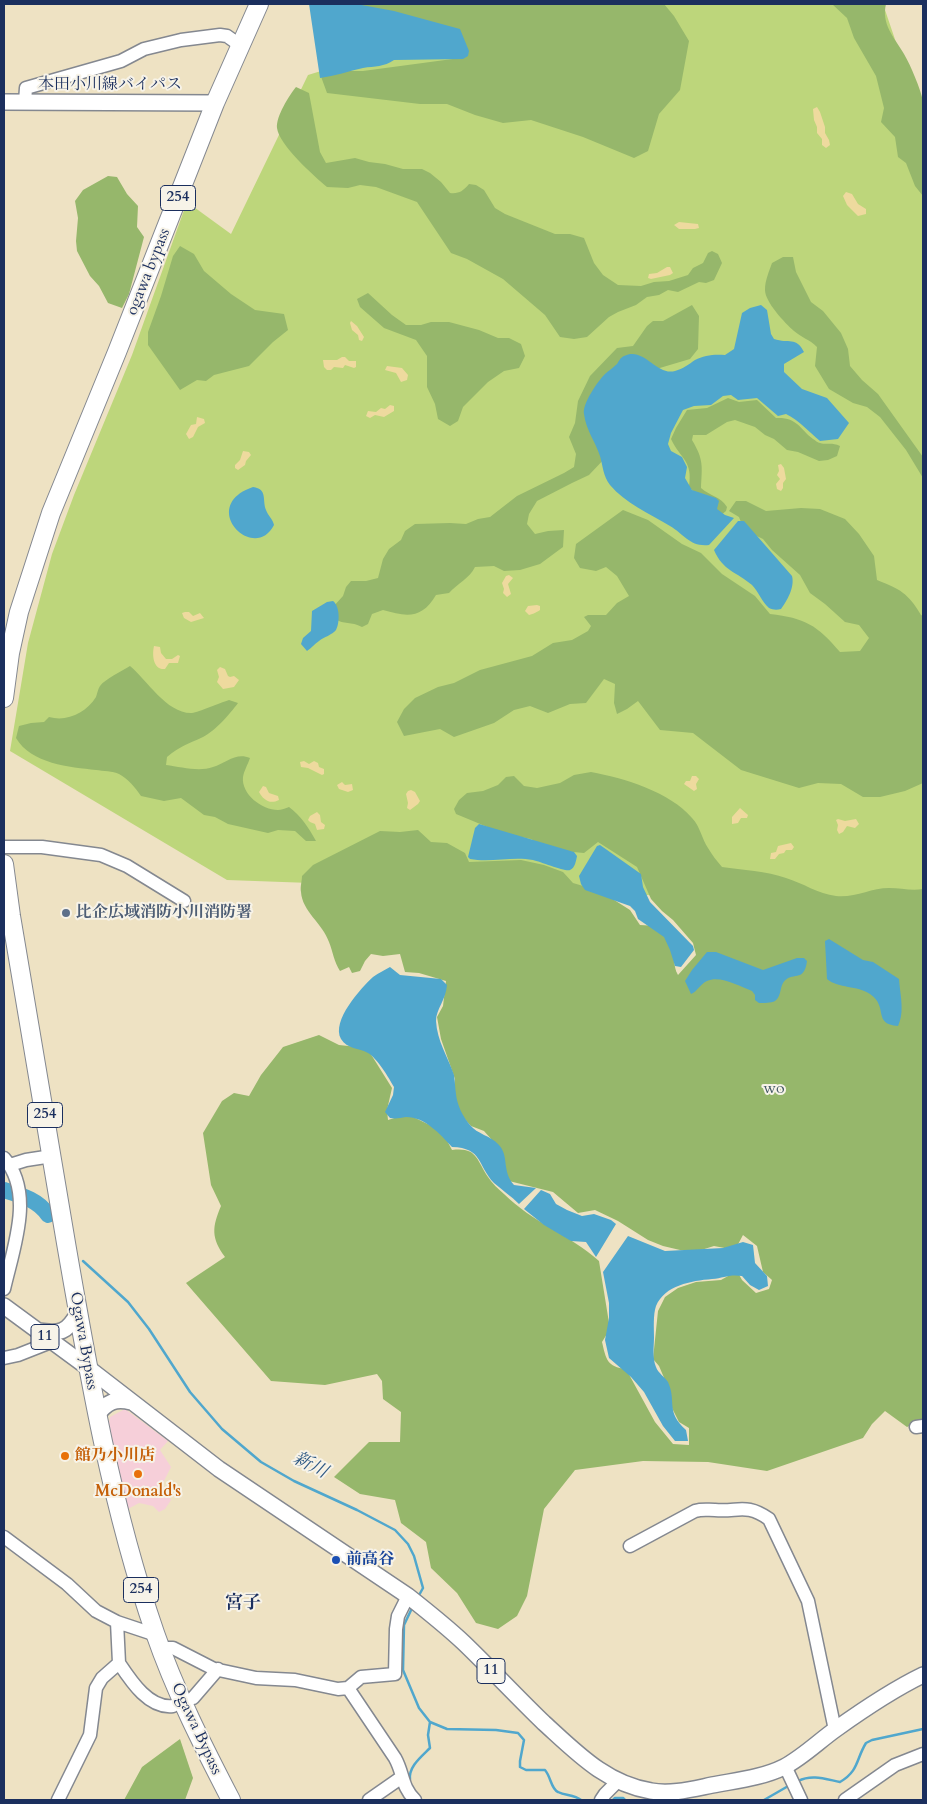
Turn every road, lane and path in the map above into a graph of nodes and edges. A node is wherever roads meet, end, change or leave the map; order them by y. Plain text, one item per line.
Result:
1 (259, 4) edge
2 (241, 46) junction
3 (4, 102) edge
4 (26, 102) junction
5 (215, 104) junction
6 (4, 698) edge
7 (4, 847) edge
8 (4, 864) edge
9 (184, 901) dead end
10 (52, 1156) junction
11 (7, 1162) edge
12 (4, 1289) edge
13 (4, 1306) edge
14 (78, 1313) junction
15 (36, 1330) junction
16 (51, 1342) junction
17 (4, 1358) edge
18 (87, 1366) junction
19 (131, 1402) junction
20 (97, 1415) junction
21 (4, 1537) edge
22 (630, 1546) dead end
23 (408, 1596) junction
24 (117, 1622) junction
25 (158, 1642) junction
26 (119, 1663) junction
27 (218, 1669) junction
28 (923, 1676) edge
29 (348, 1688) junction
30 (193, 1698) dead end
31 (173, 1706) dead end
32 (836, 1730) junction
33 (923, 1754) edge
34 (785, 1766) junction
35 (402, 1777) junction
36 (618, 1781) junction
37 (58, 1800) edge
38 (231, 1800) edge
39 (369, 1800) edge
40 (415, 1800) edge
41 (601, 1800) edge
42 (801, 1800) edge
43 (845, 1800) edge

1 - 2 highway, 254
2 - 4 street
2 - 5 highway, 254
3 - 4 main road, 本田小川線バイパス
4 - 5 main road, 本田小川線バイパス
5 - 6 highway, Ogawa Bypass / 254
7 - 9 street
8 - 10 highway, Ogawa Bypass / 254
10 - 11 street
10 - 14 highway, Ogawa Bypass / 254
11 - 12 street
13 - 15 main road, 11
14 - 15 main road
14 - 18 highway, Ogawa Bypass / 254
15 - 16 main road, 11
16 - 17 street
16 - 18 main road, 11
18 - 19 main road, 11
18 - 20 highway, Ogawa Bypass / 254
19 - 20 main road
19 - 23 main road, 11
20 - 25 highway, Ogawa Bypass / 254
21 - 24 street
22 - 32 street
23 - 29 street
23 - 36 main road, 11
24 - 25 street
24 - 26 street
25 - 27 street
25 - 38 highway, Ogawa Bypass / 254
26 - 31 street
26 - 37 street
27 - 29 street
27 - 30 street
28 - 32 main road, 11
29 - 35 street
32 - 34 main road, 11
33 - 43 street
34 - 36 main road, 11
34 - 42 street
35 - 39 street
35 - 40 street
36 - 41 street

